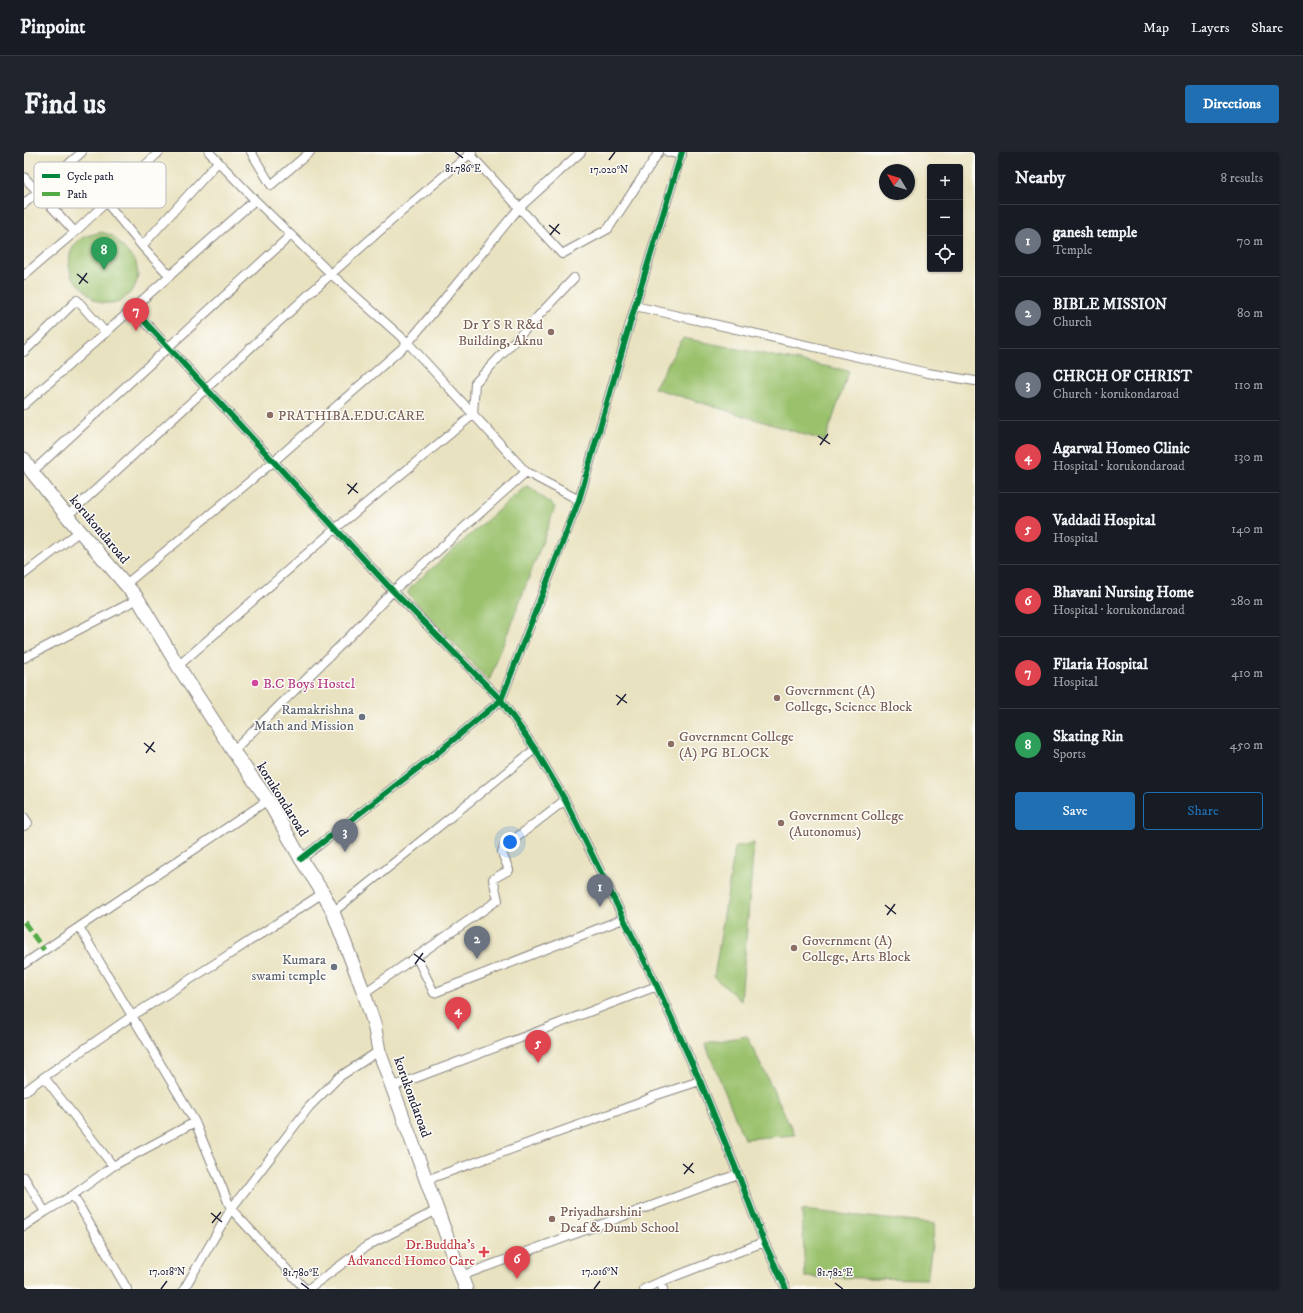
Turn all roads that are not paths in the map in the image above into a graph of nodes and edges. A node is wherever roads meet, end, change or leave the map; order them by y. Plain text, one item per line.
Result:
1 (82, 152) edge
2 (159, 152) edge
3 (209, 152) edge
4 (251, 152) edge
5 (310, 152) edge
6 (581, 152) edge
7 (659, 152) edge
8 (668, 152) edge
9 (470, 153) edge
10 (682, 153) edge
11 (71, 162) edge
12 (148, 162) edge
13 (218, 162) junction
14 (24, 177) edge
15 (34, 188) edge
16 (34, 195) edge
17 (255, 200) junction
18 (24, 204) edge
19 (53, 208) edge
20 (100, 208) edge
21 (111, 208) edge
22 (519, 208) junction
23 (75, 232) junction
24 (291, 235) junction
25 (142, 246) junction
26 (332, 274) junction
27 (24, 275) edge
28 (170, 276) junction
29 (574, 278) dead end
30 (635, 306) junction
31 (133, 309) junction
32 (106, 333) junction
33 (408, 343) junction
34 (168, 347) junction
35 (24, 352) edge
36 (975, 380) edge
37 (206, 388) junction
38 (24, 405) edge
39 (473, 415) junction
40 (24, 459) edge
41 (273, 462) junction
42 (32, 472) junction
43 (526, 472) junction
44 (579, 500) junction
45 (67, 516) junction
46 (336, 529) junction
47 (80, 531) junction
48 (24, 574) edge
49 (126, 584) junction
50 (393, 591) junction
51 (138, 599) junction
52 (24, 658) edge
53 (178, 666) junction
54 (501, 700) junction
55 (535, 749) junction
56 (233, 751) junction
57 (268, 800) junction
58 (565, 800) junction
59 (24, 818) edge
60 (24, 826) edge
61 (301, 859) junction
62 (323, 893) junction
63 (334, 912) junction
64 (623, 919) junction
65 (79, 927) junction
66 (416, 956) junction
67 (24, 964) edge
68 (657, 986) junction
69 (364, 993) junction
70 (132, 1016) junction
71 (379, 1051) junction
72 (44, 1076) junction
73 (700, 1081) junction
74 (392, 1087) junction
75 (24, 1092) edge
76 (195, 1122) junction
77 (113, 1166) junction
78 (738, 1174) junction
79 (24, 1177) edge
80 (426, 1180) junction
81 (74, 1196) junction
82 (231, 1209) junction
83 (437, 1210) junction
84 (45, 1212) junction
85 (24, 1226) edge
86 (764, 1242) junction
87 (461, 1276) junction
88 (662, 1285) edge
89 (127, 1289) edge
90 (184, 1289) edge
91 (305, 1289) edge
92 (308, 1289) edge
93 (466, 1289) edge
94 (644, 1289) edge
95 (786, 1289) edge

1 - 11 street
2 - 12 street
3 - 13 street
4 - 5 street
6 - 22 street
7 - 22 street
8 - 10 street
9 - 22 street
9 - 26 street
10 - 30 street
13 - 17 street
13 - 25 street
14 - 15 street
16 - 18 street
17 - 24 street
17 - 28 street
19 - 23 street
20 - 23 street
21 - 25 street
22 - 33 street
23 - 27 street
24 - 26 street
24 - 34 street
25 - 28 street
26 - 33 street
26 - 37 street
28 - 31 street
29 - 39 street
30 - 36 street
30 - 44 street
31 - 32 street
31 - 34 street
32 - 35 street
32 - 38 street
33 - 39 street
33 - 41 street
34 - 37 street
34 - 42 street
37 - 41 street
37 - 45 street
39 - 43 street
39 - 46 street
40 - 42 main road, korukondaroad
41 - 46 street
41 - 49 street
42 - 45 main road, korukondaroad
43 - 44 street
43 - 50 street
44 - 54 street
45 - 47 main road, korukondaroad
46 - 50 street
46 - 53 street
47 - 48 street
47 - 49 main road, korukondaroad
49 - 51 main road, korukondaroad
50 - 54 street
50 - 56 street
51 - 52 street
51 - 53 main road, korukondaroad
53 - 56 main road, korukondaroad
54 - 55 street
54 - 61 street
55 - 58 street
55 - 63 street
56 - 57 main road, korukondaroad
57 - 61 main road, korukondaroad
57 - 65 street
58 - 64 street
58 - 66 street
59 - 60 street
61 - 62 main road, korukondaroad
62 - 63 main road, korukondaroad
62 - 70 street
63 - 69 main road, korukondaroad
64 - 66 street
64 - 68 street
65 - 67 street
65 - 70 street
66 - 69 street
68 - 73 street
68 - 74 street
69 - 71 main road, korukondaroad
70 - 72 street
70 - 76 street
71 - 74 main road, korukondaroad
71 - 82 street
72 - 75 street
72 - 77 street
73 - 78 street
73 - 80 street
74 - 80 main road, korukondaroad
76 - 77 street
76 - 82 street
77 - 81 street
78 - 86 street
78 - 87 street
79 - 84 street
80 - 83 main road, korukondaroad
81 - 84 street
81 - 89 street
82 - 90 street
82 - 91 street
83 - 87 main road, korukondaroad
83 - 92 street
84 - 85 street
86 - 88 street
86 - 95 street
87 - 93 main road, korukondaroad
88 - 94 street

